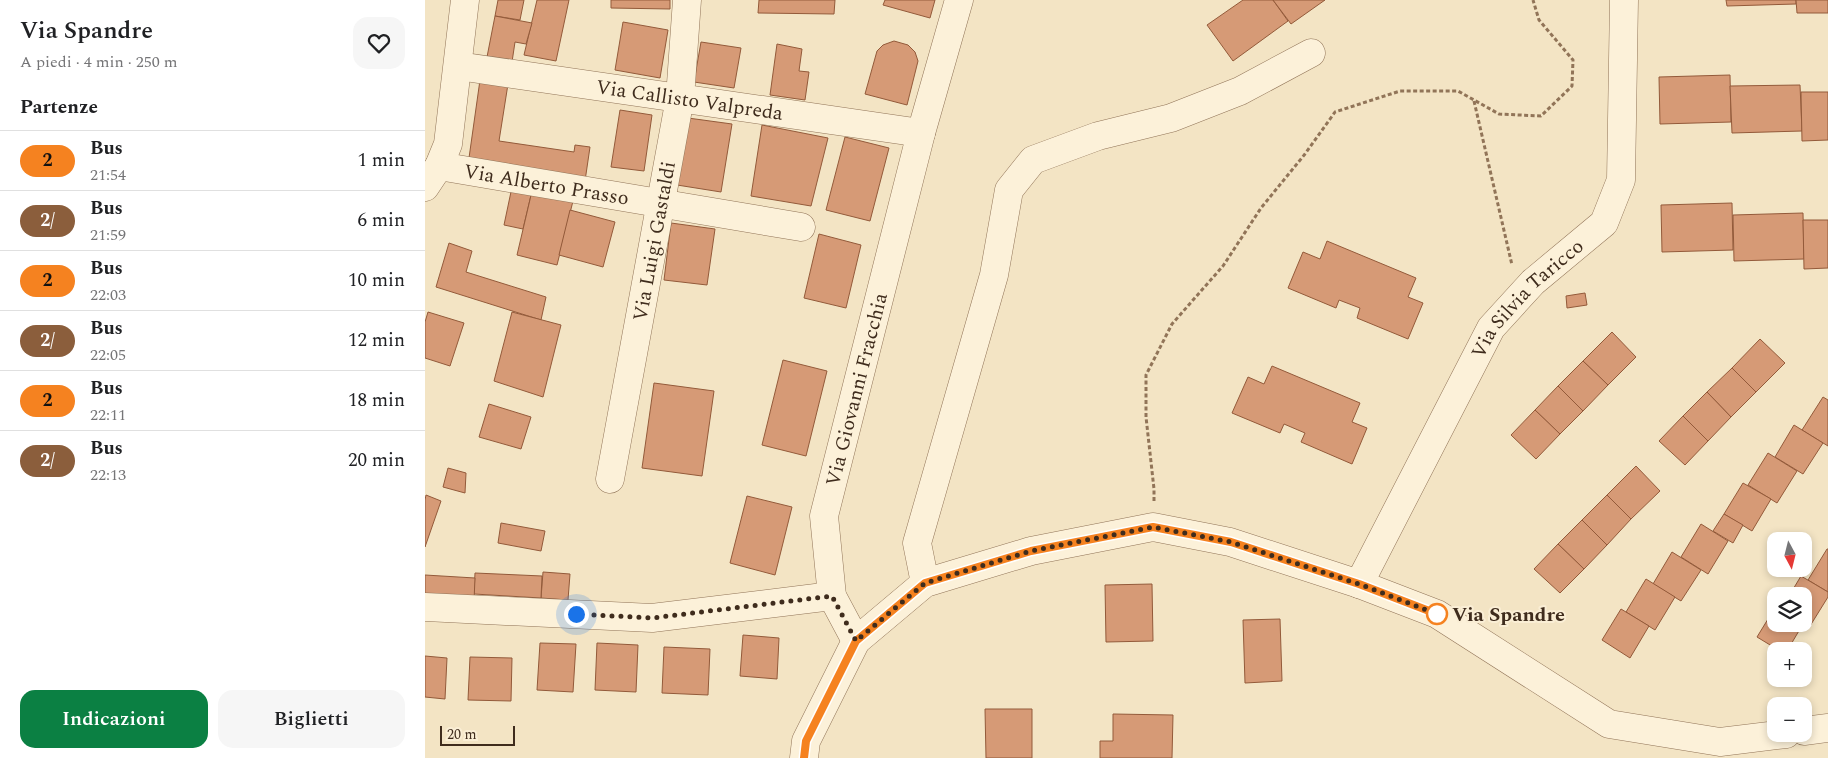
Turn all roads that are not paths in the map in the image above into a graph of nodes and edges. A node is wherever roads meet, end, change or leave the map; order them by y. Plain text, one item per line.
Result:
1 (465, 0) edge
2 (687, 0) edge
3 (959, 0) edge
4 (1624, 0) edge
5 (1311, 53) dead end
6 (458, 66) junction
7 (680, 98) junction
8 (921, 133) junction
9 (429, 166) edge
10 (661, 202) junction
11 (801, 227) dead end
12 (610, 479) dead end
13 (925, 583) junction
14 (1359, 584) junction
15 (832, 596) junction
16 (425, 607) edge
17 (856, 641) junction
18 (1828, 728) edge
19 (1812, 730) edge
20 (1767, 736) edge
21 (804, 758) edge

1 - 6 street
2 - 7 street, Via Luigi Gastaldi
3 - 8 street, Via Giovanni Fracchia
4 - 14 street, Via Silvia Taricco
5 - 13 street
6 - 7 street, Via Callisto Valpreda
6 - 9 street
7 - 8 street, Via Callisto Valpreda
7 - 10 street, Via Luigi Gastaldi
8 - 15 street, Via Giovanni Fracchia
9 - 10 street, Via Alberto Prasso
10 - 11 street, Via Alberto Prasso
10 - 12 street, Via Luigi Gastaldi
13 - 14 street
13 - 17 street
14 - 20 street
15 - 16 street
15 - 17 street, Via Giovanni Fracchia
17 - 21 street
18 - 19 street

